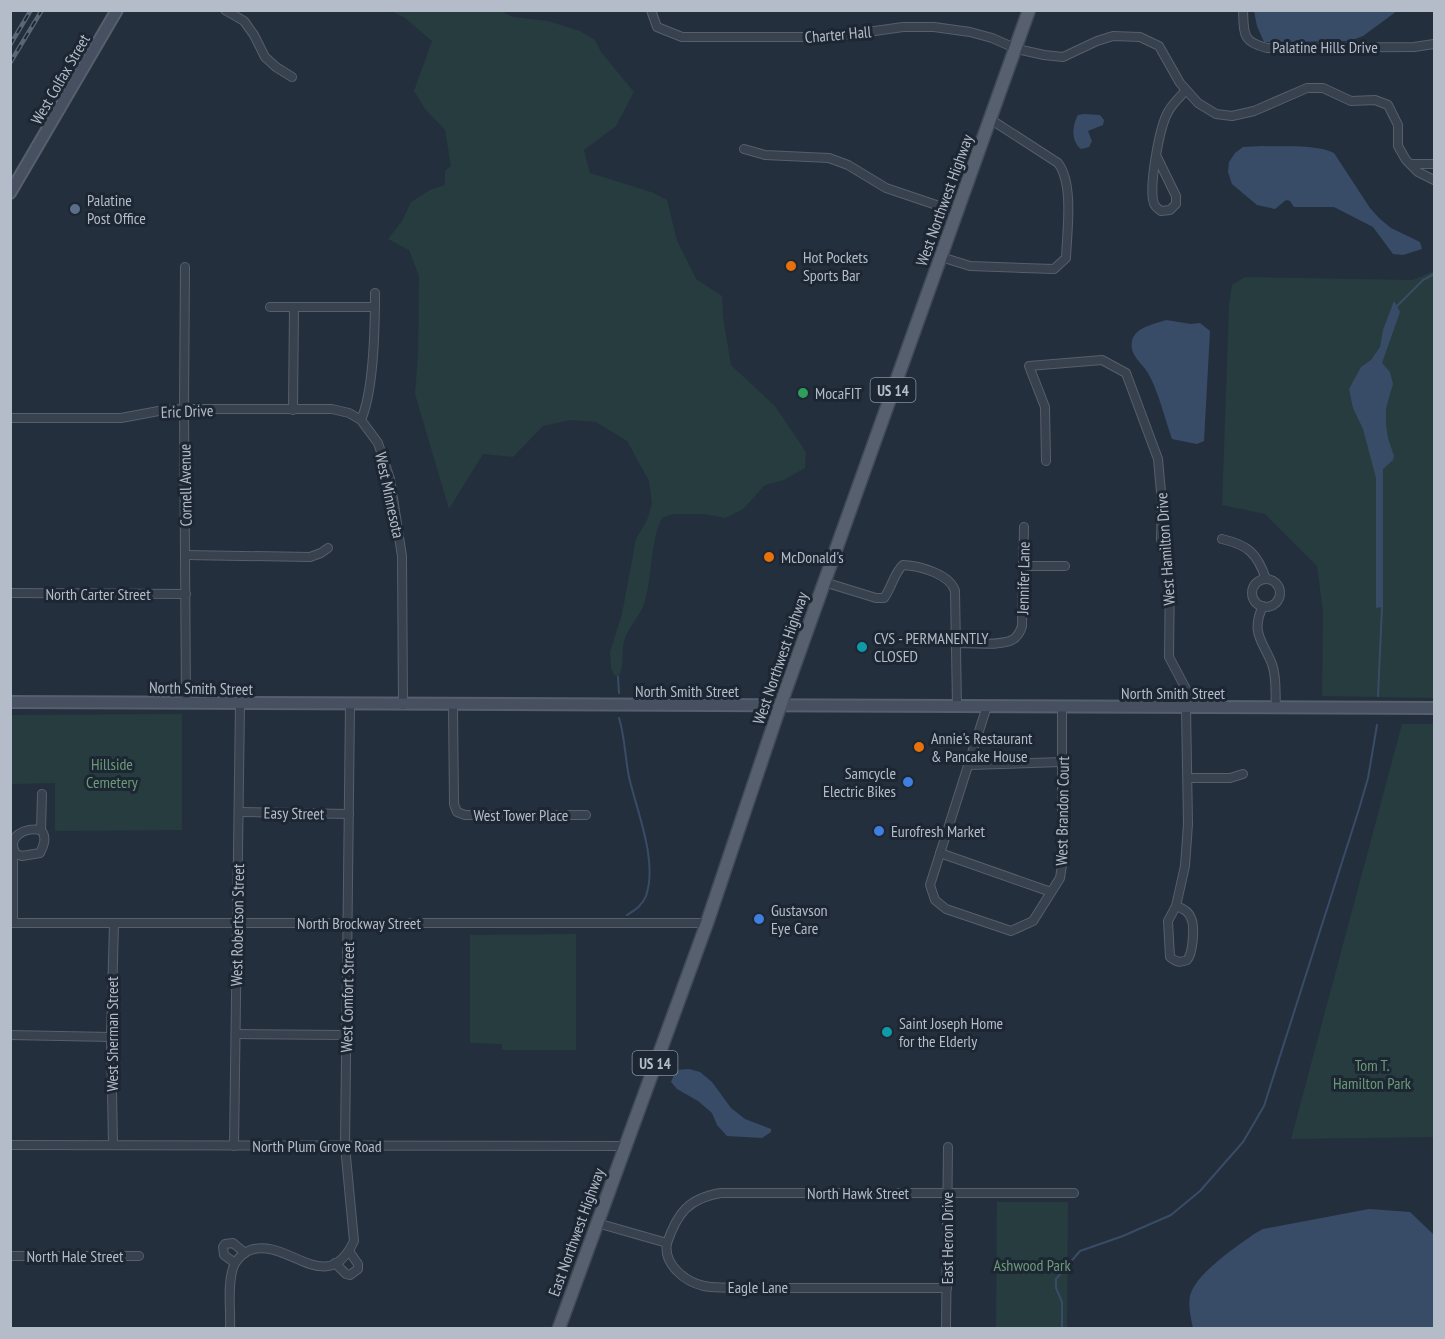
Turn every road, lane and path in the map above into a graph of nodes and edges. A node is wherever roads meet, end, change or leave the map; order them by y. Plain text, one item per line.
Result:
1 (117, 10) edge
2 (225, 10) edge
3 (651, 10) edge
4 (1029, 10) edge
5 (1243, 10) edge
6 (1434, 44) edge
7 (1017, 49) junction
8 (292, 77) dead end
9 (1186, 90) junction
10 (990, 119) junction
11 (744, 149) dead end
12 (1156, 156) junction
13 (1411, 164) junction
14 (1434, 164) edge
15 (1434, 180) edge
16 (10, 193) edge
17 (957, 212) junction
18 (941, 257) junction
19 (185, 267) dead end
20 (375, 293) dead end
21 (270, 307) dead end
22 (294, 307) junction
23 (375, 307) junction
24 (184, 408) junction
25 (293, 410) junction
26 (10, 418) edge
27 (361, 420) junction
28 (1046, 462) dead end
29 (1024, 527) dead end
30 (1222, 538) dead end
31 (328, 548) dead end
32 (186, 555) junction
33 (1023, 566) junction
34 (1065, 566) dead end
35 (1266, 579) junction
36 (824, 582) junction
37 (10, 593) edge
38 (186, 594) junction
39 (1263, 606) junction
40 (956, 643) junction
41 (10, 702) edge
42 (186, 703) junction
43 (240, 704) junction
44 (350, 705) junction
45 (403, 705) junction
46 (453, 705) junction
47 (780, 706) junction
48 (957, 706) junction
49 (987, 706) junction
50 (1062, 707) junction
51 (1276, 707) junction
52 (1186, 708) junction
53 (1434, 708) edge
54 (1062, 762) junction
55 (969, 765) junction
56 (1243, 774) dead end
57 (1188, 778) junction
58 (42, 794) dead end
59 (239, 812) junction
60 (349, 814) junction
61 (586, 815) dead end
62 (41, 830) junction
63 (16, 854) junction
64 (940, 854) junction
65 (1051, 892) junction
66 (1176, 906) junction
67 (12, 923) edge
68 (114, 923) junction
69 (237, 923) junction
70 (348, 923) junction
71 (707, 923) junction
72 (237, 1034) junction
73 (10, 1035) edge
74 (346, 1035) junction
75 (111, 1037) junction
76 (10, 1145) edge
77 (113, 1145) junction
78 (234, 1146) junction
79 (345, 1146) junction
80 (624, 1146) junction
81 (948, 1147) dead end
82 (948, 1193) junction
83 (1074, 1193) dead end
84 (597, 1223) junction
85 (667, 1243) junction
86 (349, 1251) junction
87 (246, 1253) junction
88 (10, 1256) edge
89 (139, 1256) dead end
90 (235, 1263) junction
91 (335, 1263) junction
92 (947, 1288) junction
93 (230, 1329) edge
94 (559, 1329) edge
95 (946, 1329) edge

1 - 16 street, West Colfax Street
2 - 8 street
3 - 7 street, Charter Hall
4 - 7 main road, West Northwest Highway / US 14
5 - 6 street, Palatine Hills Drive
7 - 9 street, Charter Hall
7 - 10 main road, West Northwest Highway / US 14
9 - 12 street
9 - 13 street, Charter Hall
10 - 17 main road, West Northwest Highway / US 14
10 - 18 street
11 - 17 street
12 - 12 street
13 - 14 street
13 - 15 street
17 - 18 main road, West Northwest Highway / US 14
18 - 36 main road, West Northwest Highway / US 14
19 - 24 street, Cornell Avenue
20 - 23 street
21 - 22 street
22 - 23 street
22 - 25 street
23 - 27 street
24 - 25 street, Eric Drive
24 - 26 street, Eric Drive
24 - 32 street, Cornell Avenue
25 - 27 street, Eric Drive
27 - 45 street, West Minnesota
28 - 52 street, West Hamilton Drive
29 - 33 street, Jennifer Lane
30 - 35 street
31 - 32 street
32 - 38 street, Cornell Avenue
33 - 34 street
33 - 40 street, Jennifer Lane
35 - 39 street
35 - 39 street
36 - 40 street
36 - 47 main road, West Northwest Highway / US 14
37 - 38 street, North Carter Street
38 - 42 street, Cornell Avenue
39 - 51 street
40 - 48 street
41 - 42 street, North Smith Street
42 - 43 street, North Smith Street
43 - 44 street, North Smith Street
43 - 59 street, West Robertson Street
44 - 45 street, North Smith Street
44 - 60 street, West Comfort Street
45 - 46 street, North Smith Street
46 - 47 street, North Smith Street
46 - 61 street, West Tower Place
47 - 48 street, North Smith Street
47 - 71 main road, West Northwest Highway / US 14
48 - 49 street, North Smith Street
49 - 50 street, North Smith Street
49 - 55 street, West Brandon Court
50 - 52 street, North Smith Street
50 - 54 street, West Brandon Court
51 - 52 street, North Smith Street
51 - 53 street, North Smith Street
52 - 57 street, West Hamilton Drive
54 - 55 street
54 - 65 street, West Brandon Court
55 - 64 street, West Brandon Court
56 - 57 street
57 - 66 street, West Hamilton Drive
58 - 62 street
59 - 60 street, Easy Street
59 - 69 street, West Robertson Street
60 - 70 street, West Comfort Street
62 - 63 street
62 - 63 street
63 - 67 street
64 - 65 street
64 - 65 street, West Brandon Court
66 - 66 street, West Hamilton Drive
67 - 68 street, North Brockway Street
68 - 69 street, North Brockway Street
68 - 75 street, West Sherman Street
69 - 70 street, North Brockway Street
69 - 72 street, West Robertson Street
70 - 71 street, North Brockway Street
70 - 74 street, West Comfort Street
71 - 80 main road, West Northwest Highway / US 14
72 - 74 street
72 - 78 street, West Robertson Street
73 - 75 street
74 - 79 street, West Comfort Street
75 - 77 street, West Sherman Street
76 - 77 street, North Plum Grove Road
77 - 78 street, North Plum Grove Road
78 - 79 street, North Plum Grove Road
79 - 80 street, North Plum Grove Road
79 - 86 street, West Comfort Street
80 - 84 main road, East Northwest Highway / US 14
81 - 82 street, East Heron Drive
82 - 83 street, North Hawk Street
82 - 85 street, North Hawk Street
82 - 92 street, East Heron Drive
84 - 85 street
84 - 94 main road, East Northwest Highway / US 14
85 - 92 street, Eagle Lane
86 - 91 street
86 - 91 street, West Comfort Street
87 - 90 street
87 - 90 street
87 - 91 street
88 - 89 street, North Hale Street
90 - 93 street
92 - 95 street, East Heron Drive

